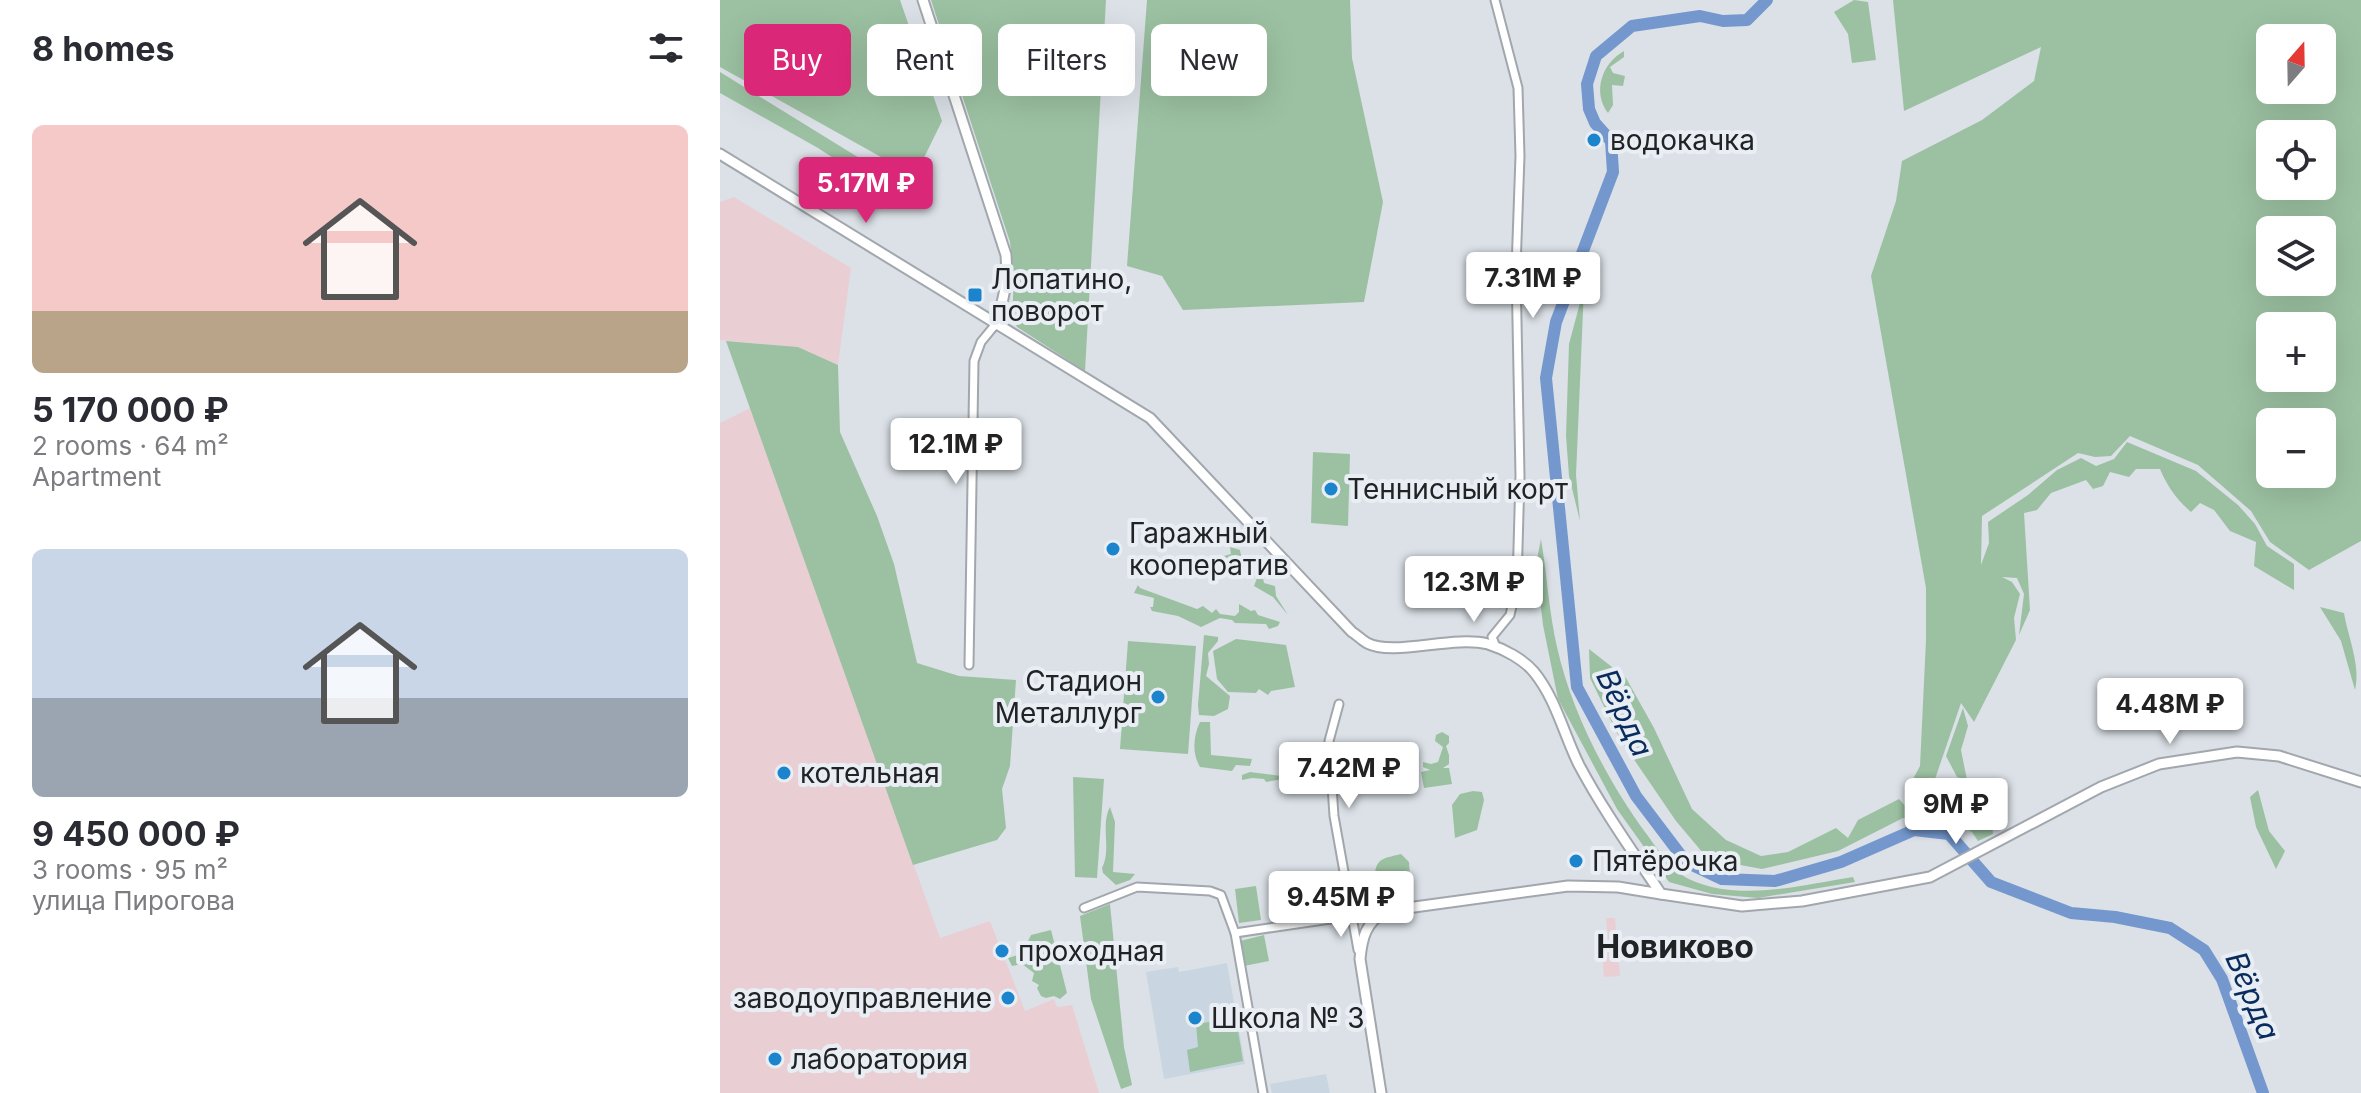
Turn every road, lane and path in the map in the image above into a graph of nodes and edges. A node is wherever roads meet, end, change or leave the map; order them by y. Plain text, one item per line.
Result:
1 (923, 0) edge
2 (1495, 0) edge
3 (720, 154) edge
4 (995, 325) junction
5 (1496, 647) junction
6 (969, 665) dead end
7 (1339, 704) dead end
8 (2361, 782) edge
9 (1661, 894) junction
10 (1084, 908) dead end
11 (1385, 911) junction
12 (1353, 915) junction
13 (1235, 933) junction
14 (1360, 959) junction
15 (1263, 1093) edge
16 (1381, 1093) edge

1 - 4 street
2 - 5 street
3 - 4 street
4 - 5 street
4 - 6 street
5 - 9 street
7 - 12 street
8 - 9 street
9 - 11 street
10 - 13 street
11 - 12 street
11 - 14 street
12 - 13 street
12 - 14 street
13 - 15 street
14 - 16 street

